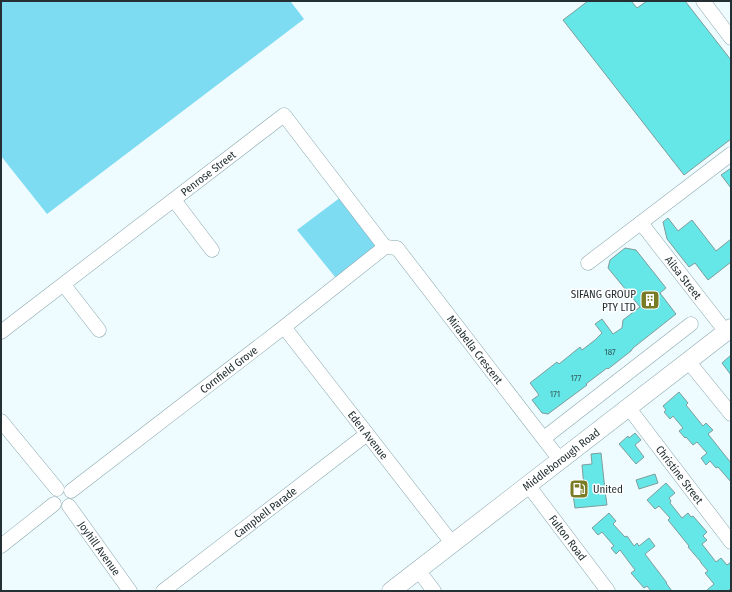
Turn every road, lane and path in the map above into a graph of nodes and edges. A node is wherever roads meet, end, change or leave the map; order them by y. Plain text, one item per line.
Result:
1 (703, 1) edge
2 (731, 38) edge
3 (731, 154) edge
4 (174, 200) junction
5 (641, 223) junction
6 (385, 247) junction
7 (212, 250) dead end
8 (588, 263) dead end
9 (64, 285) junction
10 (691, 324) dead end
11 (284, 328) junction
12 (99, 330) dead end
13 (728, 330) edge
14 (1, 332) edge
15 (688, 361) junction
16 (628, 408) junction
17 (730, 410) edge
18 (1, 421) edge
19 (367, 434) junction
20 (544, 438) junction
21 (560, 460) junction
22 (528, 485) junction
23 (64, 490) junction
24 (54, 504) junction
25 (69, 506) junction
26 (731, 542) edge
27 (452, 544) junction
28 (1, 546) edge
29 (418, 570) junction
30 (130, 591) edge
31 (163, 591) edge
32 (391, 591) edge
33 (434, 591) edge
34 (608, 591) edge

1 - 2 street
3 - 5 street
4 - 6 street, Penrose Street
4 - 7 street
4 - 9 street, Penrose Street
5 - 8 street
5 - 13 street, Ailsa Street
6 - 11 street, Cornfield Grove
6 - 20 street, Mirabella Crescent
9 - 12 street
9 - 14 street, Penrose Street
10 - 20 street
11 - 19 street, Eden Avenue
11 - 23 street, Cornfield Grove
13 - 15 main road, Middleborough Road
15 - 16 main road, Middleborough Road
15 - 17 street
16 - 21 main road, Middleborough Road
16 - 26 street, Christine Street
18 - 23 street
19 - 27 street, Eden Avenue
19 - 31 street, Campbell Parade
20 - 21 street, Mirabella Crescent
21 - 22 main road, Middleborough Road
22 - 27 main road, Middleborough Road
22 - 34 street, Fulton Road
23 - 24 street
23 - 25 street
24 - 25 street
24 - 28 street
25 - 30 street, Joyhill Avenue
27 - 29 main road, Middleborough Road
29 - 32 main road, Middleborough Road
29 - 33 street

